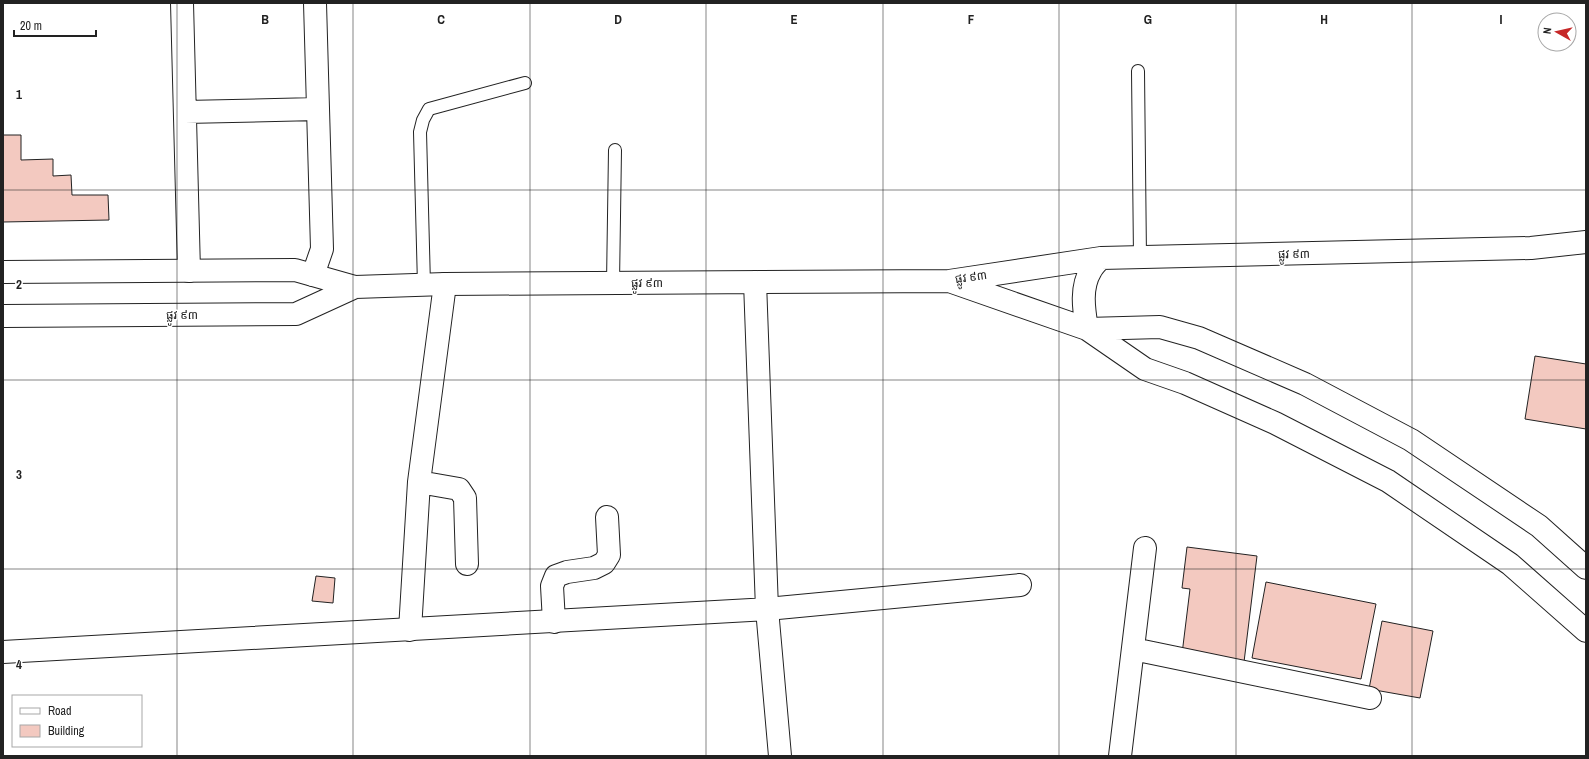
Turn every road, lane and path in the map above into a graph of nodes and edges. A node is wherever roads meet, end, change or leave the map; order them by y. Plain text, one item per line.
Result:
1 (182, 3) edge
2 (315, 3) edge
3 (1138, 71) dead end
4 (525, 83) dead end
5 (317, 109) junction
6 (185, 112) junction
7 (615, 150) dead end
8 (1586, 242) edge
9 (1140, 257) junction
10 (1101, 258) junction
11 (189, 271) junction
12 (3, 272) edge
13 (313, 275) junction
14 (949, 281) junction
15 (755, 282) junction
16 (613, 283) junction
17 (445, 284) junction
18 (424, 285) junction
19 (355, 286) junction
20 (3, 316) edge
21 (1088, 329) junction
22 (419, 482) junction
23 (607, 517) dead end
24 (1145, 548) dead end
25 (467, 564) dead end
26 (1586, 568) edge
27 (1020, 585) dead end
28 (767, 609) junction
29 (554, 622) junction
30 (410, 630) junction
31 (1586, 631) edge
32 (1133, 649) junction
33 (3, 652) edge
34 (1370, 698) dead end
35 (780, 756) edge
36 (1120, 756) edge

1 - 6 street
2 - 5 street
3 - 9 lane
4 - 18 lane
5 - 6 street
5 - 13 street
6 - 11 street
7 - 16 lane
8 - 9 street, ផ្លូវ ៩៣
9 - 10 street, ផ្លូវ ៩៣
10 - 14 street, ផ្លូវ ៩៣
10 - 21 street
11 - 12 street, ផ្លូវ ៩៣
11 - 13 street, ផ្លូវ ៩៣
13 - 19 street, ផ្លូវ ៩៣
14 - 15 street, ផ្លូវ ៩៣
14 - 21 street
15 - 16 street, ផ្លូវ ៩៣
15 - 28 street
16 - 17 street, ផ្លូវ ៩៣
17 - 18 street, ផ្លូវ ៩៣
17 - 22 street
18 - 19 street, ផ្លូវ ៩៣
19 - 20 street, ផ្លូវ ៩៣
21 - 26 street
21 - 31 street
22 - 25 street
22 - 30 street
23 - 29 street
24 - 32 street
27 - 28 street
28 - 29 street
28 - 35 street
29 - 30 street
30 - 33 street
32 - 34 street
32 - 36 street

